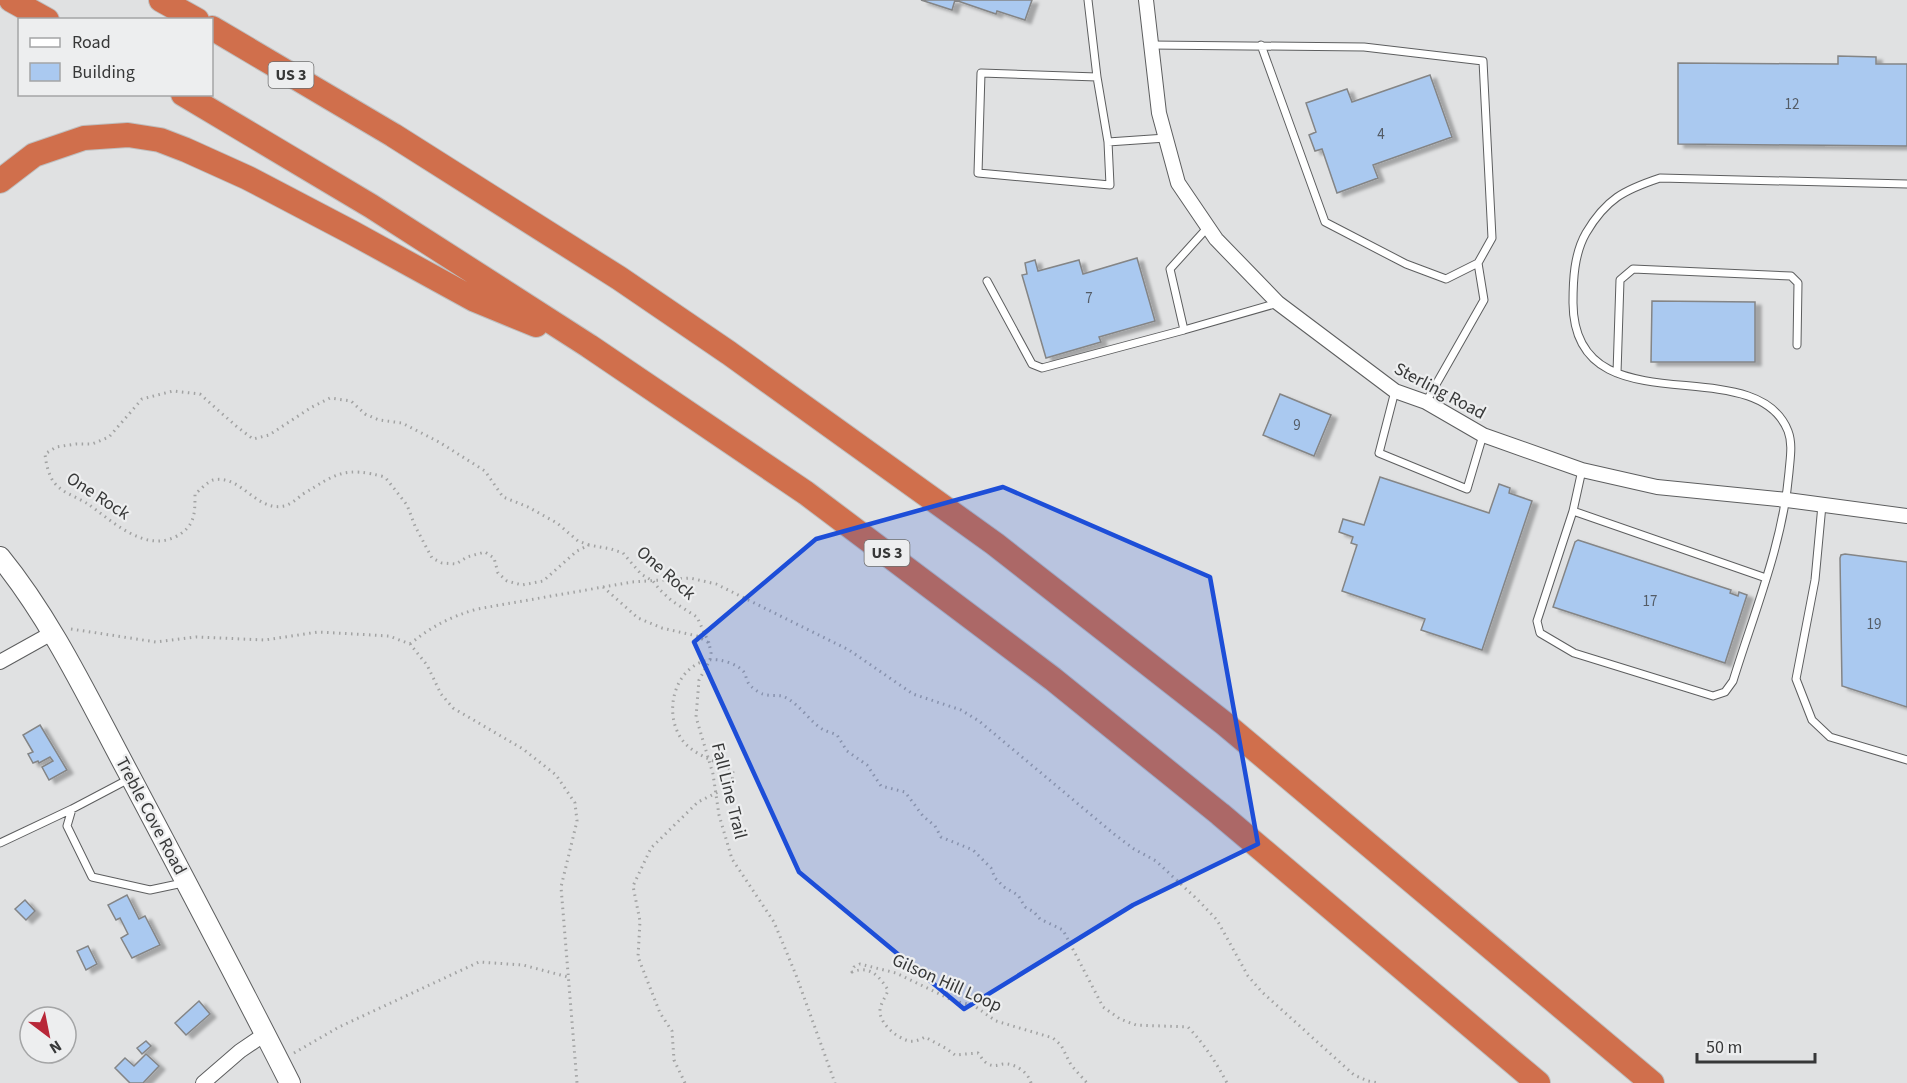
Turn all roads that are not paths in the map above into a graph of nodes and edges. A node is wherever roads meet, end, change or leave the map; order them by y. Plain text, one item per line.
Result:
1 (11, 0) edge
2 (161, 0) edge
3 (1088, 0) edge
4 (1146, 0) edge
5 (186, 11) edge
6 (43, 18) edge
7 (213, 29) edge
8 (1151, 45) junction
9 (1261, 45) junction
10 (1097, 77) junction
11 (186, 96) edge
12 (1166, 138) junction
13 (1108, 142) junction
14 (0, 181) edge
15 (1907, 184) edge
16 (1208, 227) junction
17 (1478, 263) junction
18 (987, 281) dead end
19 (1278, 303) junction
20 (1184, 330) junction
21 (1797, 345) dead end
22 (589, 346) junction
23 (1617, 373) junction
24 (1395, 391) junction
25 (1426, 402) junction
26 (1483, 435) junction
27 (1582, 470) junction
28 (1787, 500) junction
29 (1822, 505) junction
30 (1573, 512) junction
31 (1907, 516) edge
32 (3, 565) edge
33 (1766, 578) junction
34 (50, 629) junction
35 (0, 662) edge
36 (1907, 760) edge
37 (131, 778) junction
38 (72, 809) junction
39 (0, 843) edge
40 (186, 883) junction
41 (265, 1034) junction
42 (203, 1083) edge
43 (290, 1083) edge
44 (1538, 1083) edge
45 (1652, 1083) edge

1 - 6 highway
2 - 5 highway
3 - 10 lane
4 - 8 street, Sterling Road
7 - 45 highway, US 3
8 - 9 lane
8 - 12 street, Sterling Road
9 - 17 lane
9 - 17 lane
10 - 13 lane
10 - 13 lane
11 - 22 highway, US 3
12 - 13 lane
12 - 16 street, Sterling Road
14 - 22 highway
15 - 23 lane
16 - 19 street, Sterling Road
16 - 20 lane
17 - 25 lane
18 - 20 lane
19 - 20 lane
19 - 24 street, Sterling Road
21 - 23 lane
22 - 44 highway, US 3
23 - 28 lane
24 - 25 street, Sterling Road
24 - 26 lane
25 - 26 street, Sterling Road
26 - 27 street, Sterling Road
27 - 28 street, Sterling Road
27 - 30 lane
28 - 29 street, Sterling Road
28 - 33 lane
29 - 31 street, Sterling Road
29 - 36 lane
30 - 33 lane
30 - 33 lane
32 - 34 main road, Treble Cove Road
34 - 35 street
34 - 37 main road, Treble Cove Road
37 - 38 lane
37 - 40 main road, Treble Cove Road
38 - 39 lane
38 - 40 lane
40 - 41 main road, Treble Cove Road
41 - 42 street
41 - 43 main road, Treble Cove Road

